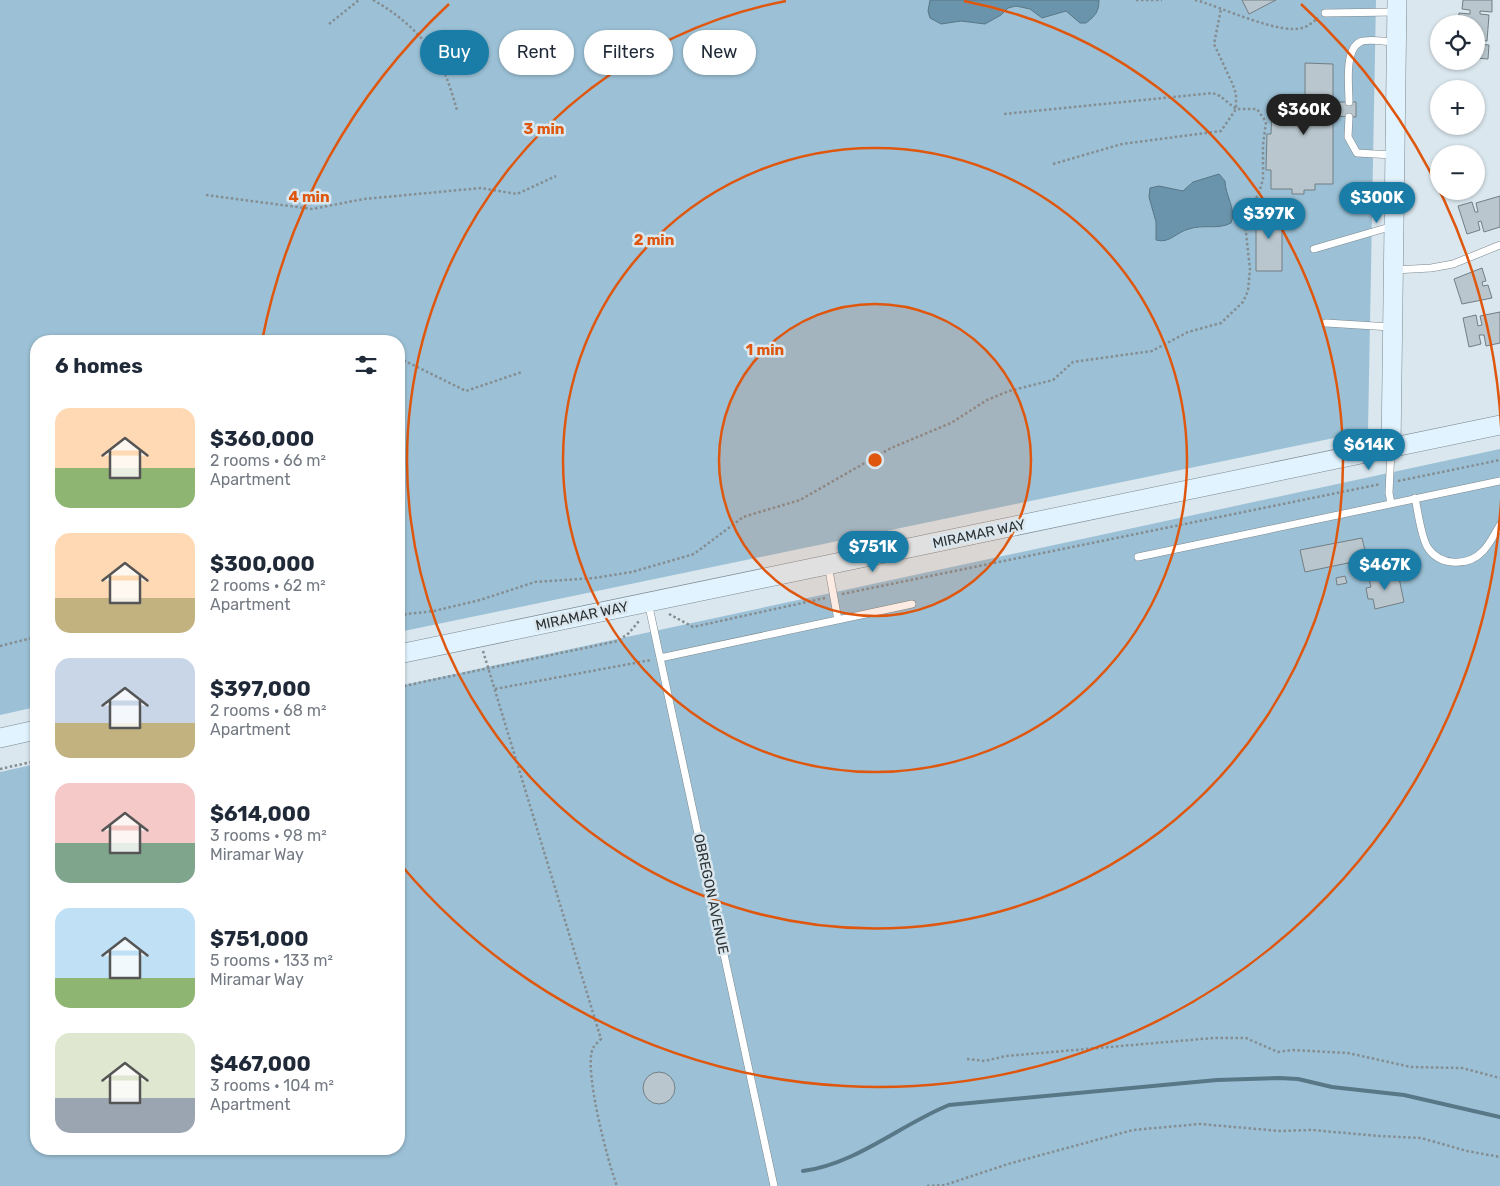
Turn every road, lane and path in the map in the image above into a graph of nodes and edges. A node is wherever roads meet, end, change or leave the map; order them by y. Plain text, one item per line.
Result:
1 (359, 0) edge
2 (373, 0) edge
3 (1136, 0) edge
4 (1162, 0) edge
5 (1195, 0) edge
6 (1396, 6) edge
7 (1221, 9) junction
8 (1325, 13) joint
9 (329, 24) dead end
10 (1396, 42) junction
11 (1349, 102) dead end
12 (1236, 109) junction
13 (457, 110) dead end
14 (1004, 114) dead end
15 (1348, 117) dead end
16 (1395, 155) junction
17 (1053, 164) dead end
18 (556, 176) dead end
19 (206, 194) dead end
20 (1394, 226) junction
21 (1500, 245) edge
22 (1314, 249) dead end
23 (1393, 270) junction
24 (1326, 323) dead end
25 (1393, 327) junction
26 (405, 361) edge
27 (522, 372) dead end
28 (1500, 425) edge
29 (1391, 449) junction
30 (1500, 460) edge
31 (1500, 481) edge
32 (1390, 482) junction
33 (1415, 498) junction
34 (1391, 503) junction
35 (1500, 525) edge
36 (1138, 557) dead end
37 (828, 565) junction
38 (833, 596) junction
39 (912, 604) dead end
40 (649, 608) junction
41 (405, 614) edge
42 (838, 620) junction
43 (479, 637) junction
44 (30, 638) edge
45 (0, 646) edge
46 (405, 653) edge
47 (660, 658) junction
48 (489, 668) junction
49 (405, 685) edge
50 (495, 689) junction
51 (30, 731) edge
52 (0, 738) edge
53 (30, 762) edge
54 (0, 769) edge
55 (967, 1059) dead end
56 (1500, 1078) edge
57 (1500, 1157) edge
58 (617, 1186) edge
59 (774, 1186) edge
60 (928, 1186) edge

1 - 9 path
2 - 13 path
3 - 4 path
5 - 7 path
6 - 8 lane
6 - 10 street
7 - 8 path
7 - 12 path
10 - 11 lane
10 - 16 street
12 - 14 path
12 - 17 path
12 - 41 path
15 - 16 lane
16 - 20 street
18 - 19 path
20 - 22 lane
20 - 23 street
21 - 23 lane
23 - 25 street
24 - 25 lane
25 - 29 street
26 - 27 path
28 - 29 street, MIRAMAR WAY
29 - 32 lane
29 - 37 street, MIRAMAR WAY
30 - 32 path
31 - 33 lane
32 - 34 lane
32 - 38 path
33 - 34 lane
33 - 35 lane
34 - 36 lane
37 - 38 lane
37 - 40 street, MIRAMAR WAY
38 - 40 path
38 - 42 lane
39 - 42 lane
40 - 43 street, MIRAMAR WAY
40 - 47 lane, OBREGON AVENUE
40 - 48 path
42 - 47 lane
43 - 46 street, MIRAMAR WAY
43 - 48 path
44 - 45 path
47 - 50 path
47 - 59 lane, OBREGON AVENUE
48 - 49 path
48 - 50 path
50 - 58 path
51 - 52 street
53 - 54 path
55 - 56 path
57 - 60 path

